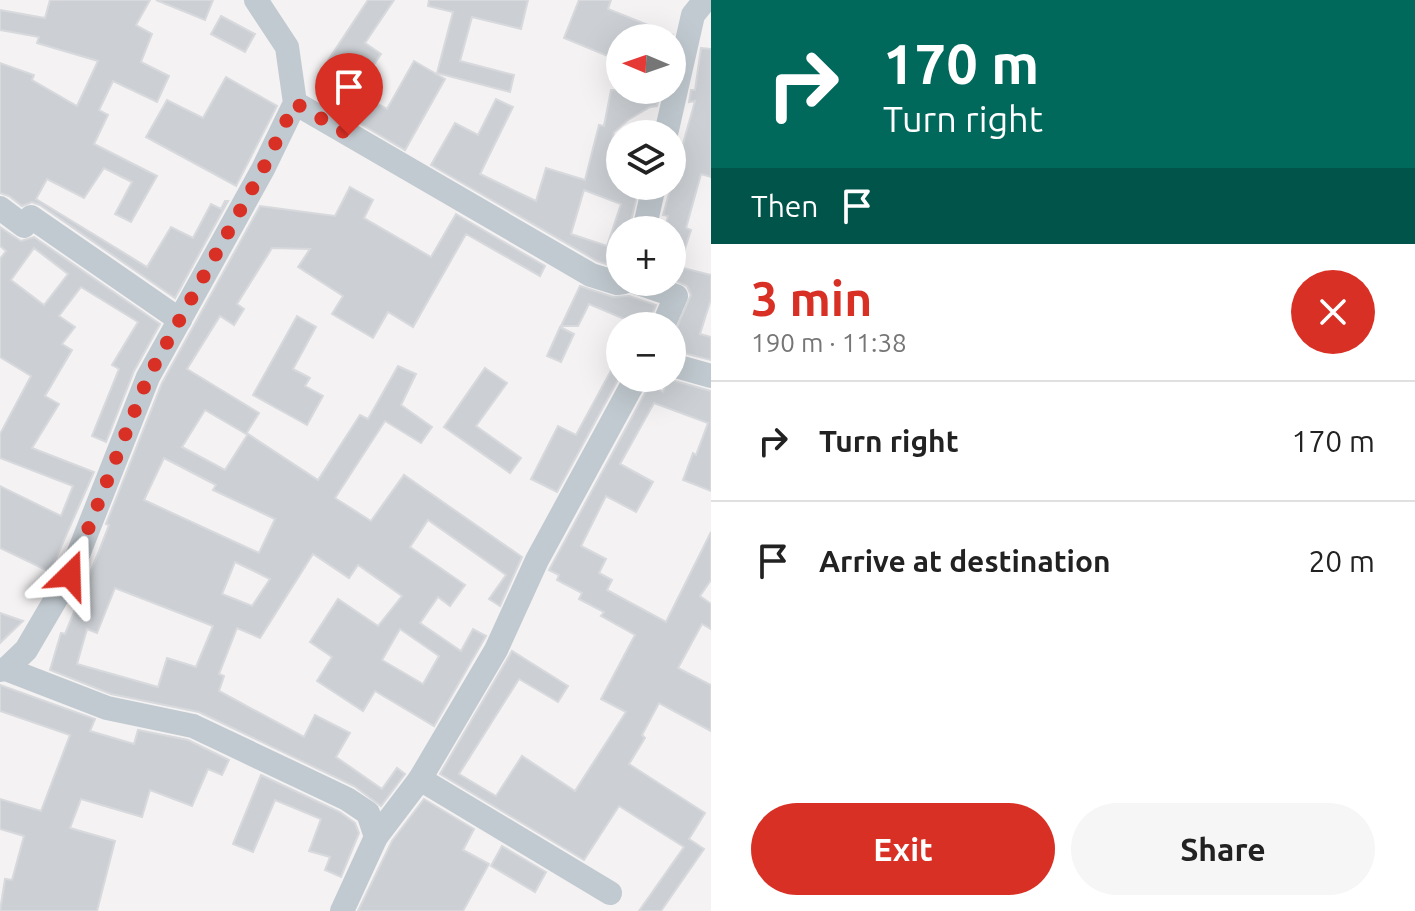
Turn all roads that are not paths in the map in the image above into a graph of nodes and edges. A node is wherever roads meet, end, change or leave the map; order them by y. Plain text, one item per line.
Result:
1 (255, 0) edge
2 (705, 0) edge
3 (295, 103) junction
4 (669, 120) edge
5 (0, 208) edge
6 (606, 278) edge
7 (180, 320) junction
8 (686, 369) edge
9 (711, 376) edge
10 (628, 392) edge
11 (3, 670) edge
12 (420, 779) junction
13 (376, 837) junction
14 (610, 893) dead end
15 (342, 911) edge

1 - 3 street
2 - 4 street
3 - 6 street
3 - 7 street
5 - 7 street
7 - 11 street
8 - 9 street
10 - 12 street
11 - 13 street
12 - 13 street
12 - 14 street
13 - 15 street

